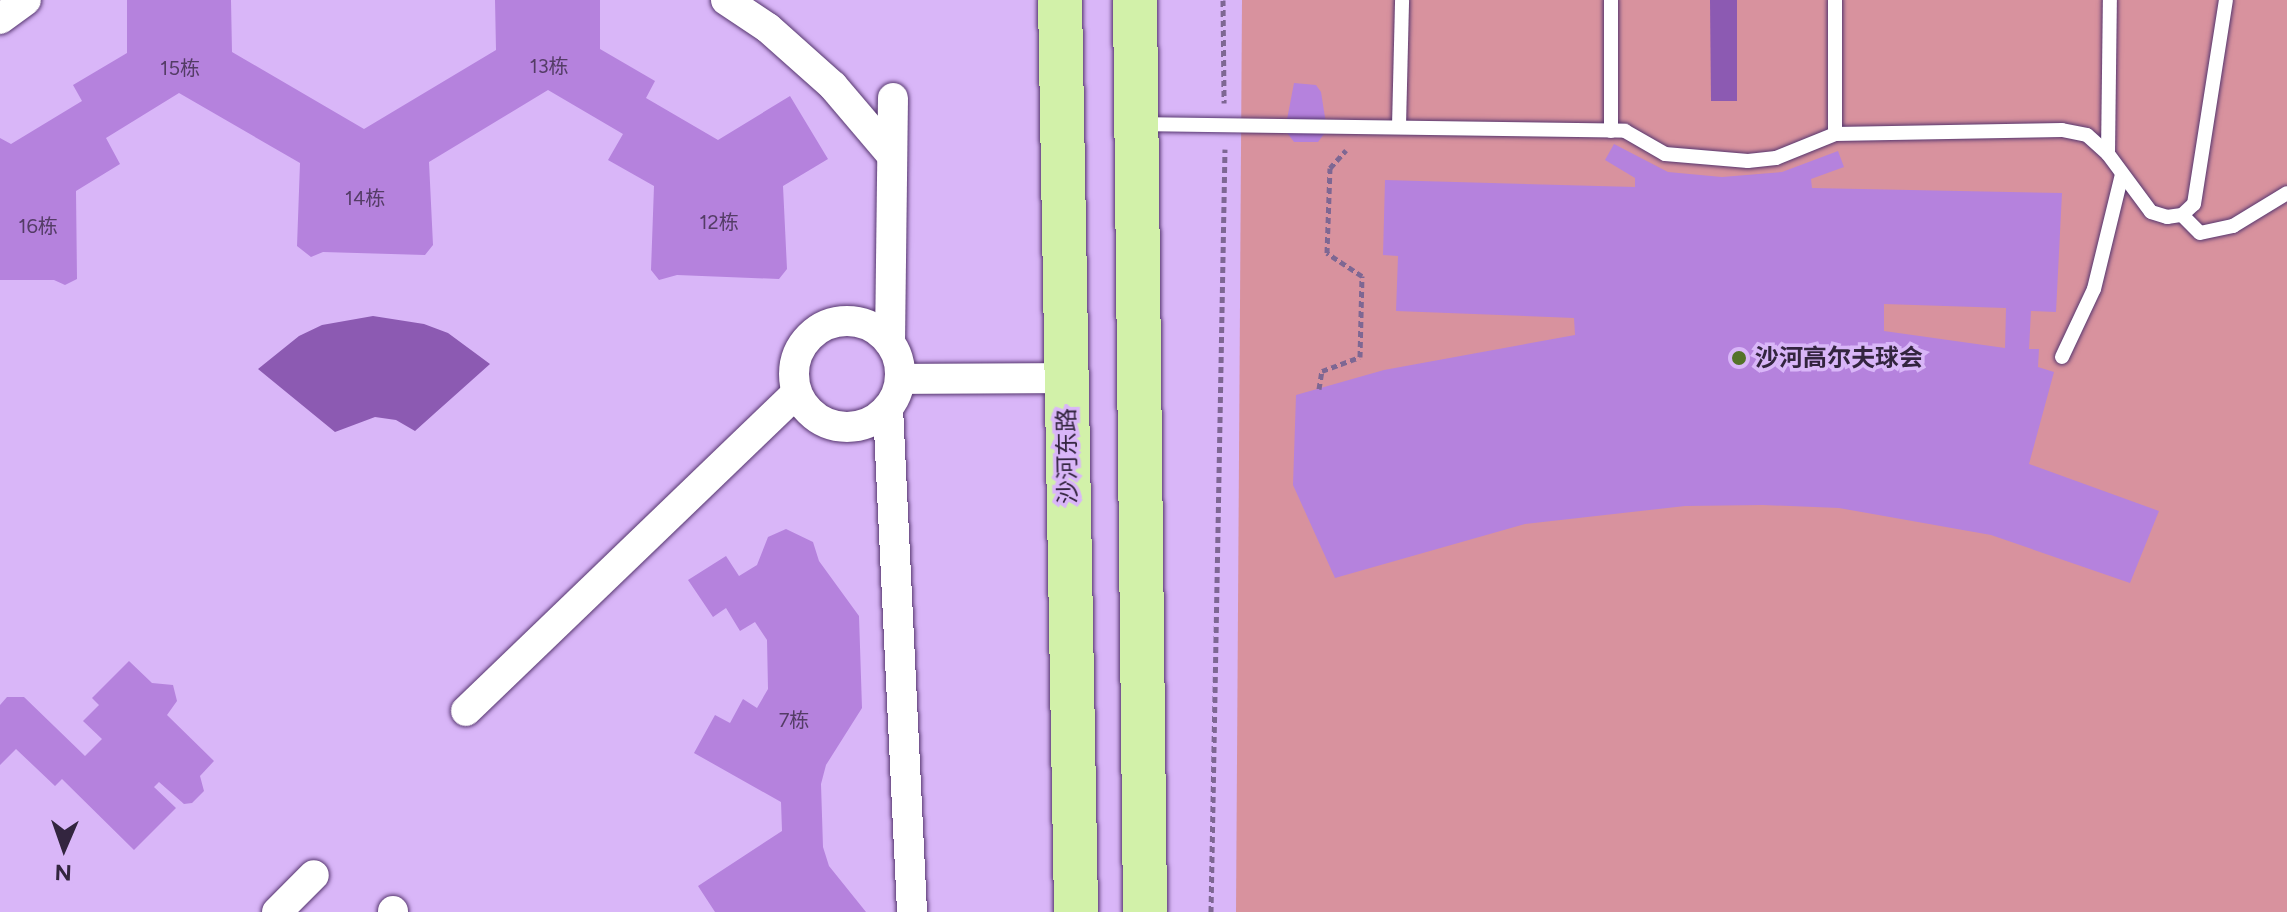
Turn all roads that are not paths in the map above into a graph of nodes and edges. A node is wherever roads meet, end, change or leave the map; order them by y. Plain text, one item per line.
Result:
1 (26, 0) edge
2 (726, 0) edge
3 (1060, 0) edge
4 (1135, 0) edge
5 (1402, 0) edge
6 (1611, 0) edge
7 (1835, 0) edge
8 (2110, 0) edge
9 (2226, 0) edge
10 (0, 19) edge
11 (893, 98) dead end
12 (1137, 124) junction
13 (1399, 126) junction
14 (1611, 131) junction
15 (1835, 134) junction
16 (890, 153) junction
17 (2108, 154) junction
18 (2122, 174) junction
19 (2287, 193) edge
20 (2182, 215) junction
21 (890, 343) junction
22 (2062, 357) dead end
23 (1065, 378) junction
24 (900, 379) junction
25 (797, 393) junction
26 (888, 408) junction
27 (466, 711) dead end
28 (314, 875) dead end
29 (277, 912) edge
30 (912, 912) edge
31 (1076, 912) edge
32 (1145, 912) edge

1 - 10 street
2 - 16 street
3 - 23 main road, 沙河东路
4 - 12 main road
5 - 13 lane
6 - 14 lane
7 - 15 lane
8 - 17 lane
9 - 20 lane
11 - 16 street
12 - 13 lane
12 - 32 main road
13 - 14 lane
14 - 15 lane
15 - 17 lane
16 - 21 street
17 - 18 lane
18 - 20 lane
18 - 22 lane
19 - 20 lane
21 - 24 street
21 - 25 street
23 - 24 street
23 - 31 main road, 沙河东路
24 - 26 street
25 - 26 street
25 - 27 street
26 - 30 street
28 - 29 street

